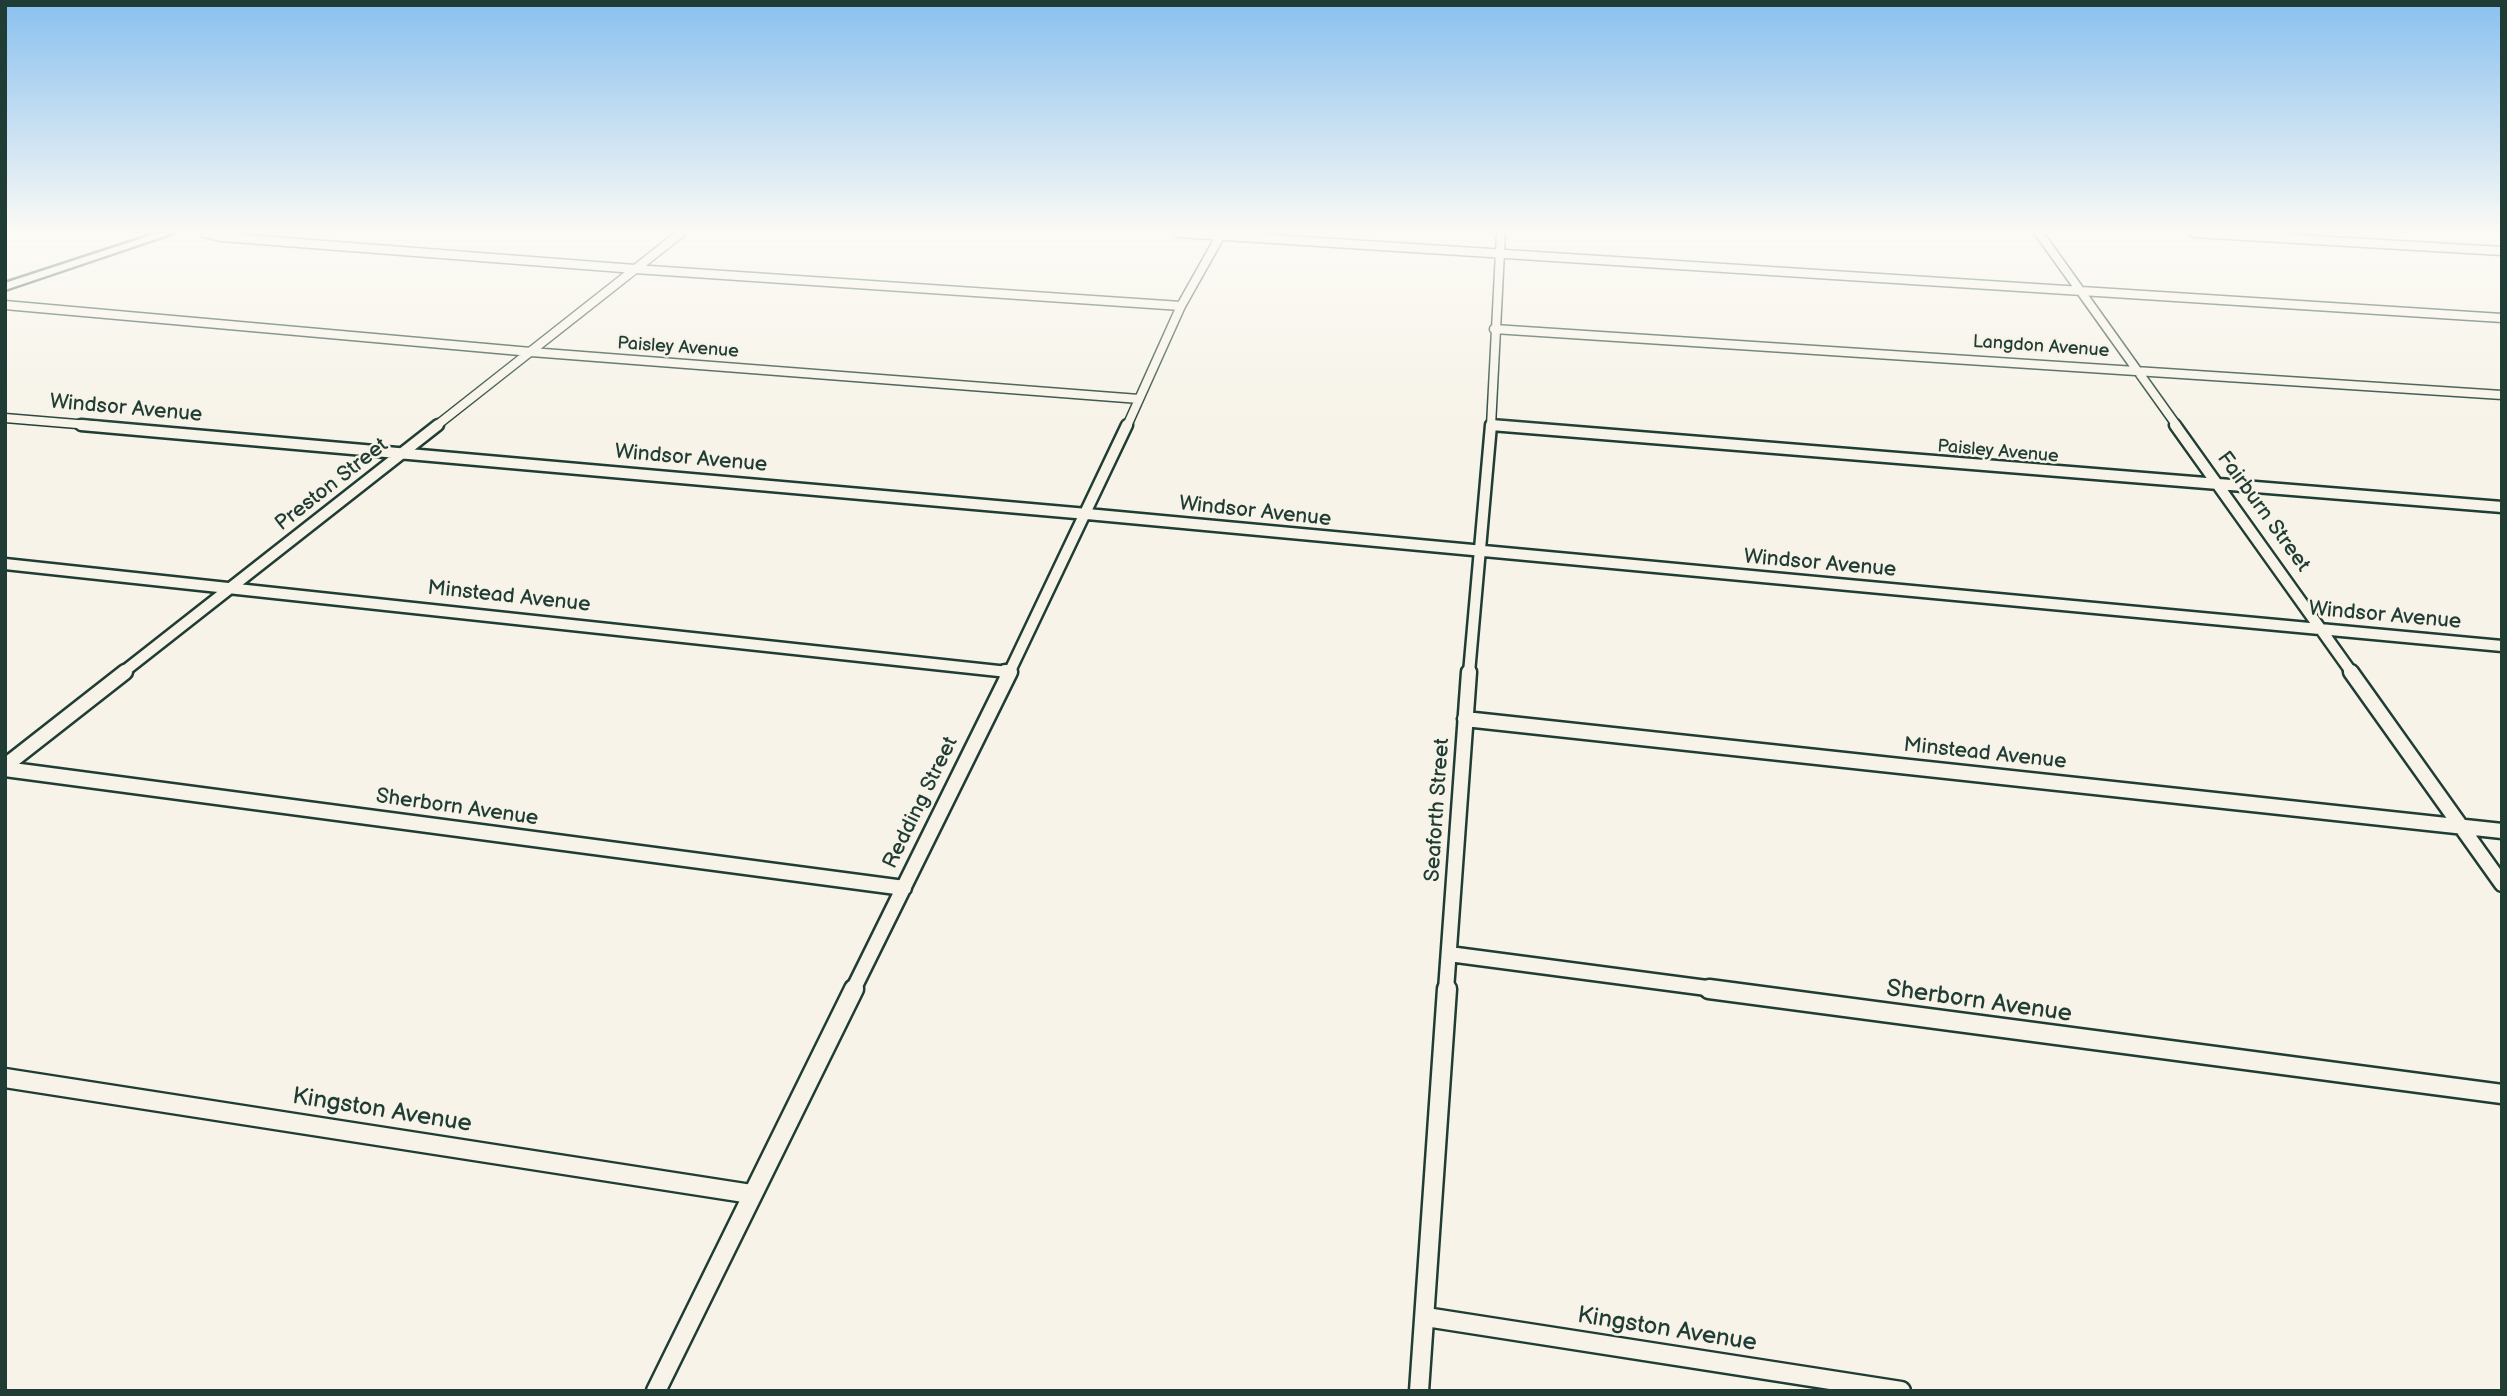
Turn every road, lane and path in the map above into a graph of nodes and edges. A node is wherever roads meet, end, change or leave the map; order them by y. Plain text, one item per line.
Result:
1 (598, 298) edge
2 (1065, 298) edge
3 (1185, 298) edge
4 (1496, 298) edge
5 (2087, 298) edge
6 (2182, 298) edge
7 (5, 305) edge
8 (1181, 306) junction
9 (2502, 318) edge
10 (1494, 329) junction
11 (531, 352) junction
12 (2136, 369) junction
13 (2502, 395) edge
14 (1139, 399) junction
15 (5, 418) edge
16 (1491, 425) junction
17 (404, 453) junction
18 (2221, 486) junction
19 (2502, 508) edge
20 (1087, 514) junction
21 (1482, 553) junction
22 (5, 564) edge
23 (232, 589) junction
24 (2323, 629) junction
25 (2502, 646) edge
26 (1008, 672) junction
27 (1465, 719) junction
28 (5, 767) edge
29 (2460, 827) junction
30 (2502, 831) edge
31 (2502, 884) edge
32 (904, 888) junction
33 (1449, 954) junction
34 (5, 1078) edge
35 (2502, 1094) edge
36 (751, 1194) junction
37 (1426, 1317) junction
38 (656, 1391) edge
39 (1419, 1391) edge
40 (1901, 1391) edge

1 - 11 street, Preston Street
2 - 8 street
3 - 8 street, Redding Street
4 - 10 street, Seaforth Street
5 - 12 street, Fairburn Street
6 - 9 street
7 - 11 street, Paisley Avenue
8 - 14 street, Redding Street
10 - 12 street, Langdon Avenue
10 - 16 street, Seaforth Street
11 - 14 street, Paisley Avenue
11 - 17 street, Preston Street
12 - 13 street, Langdon Avenue
12 - 18 street, Fairburn Street
14 - 20 street, Redding Street
15 - 17 street, Windsor Avenue
16 - 18 street, Paisley Avenue
16 - 21 street, Seaforth Street
17 - 20 street, Windsor Avenue
17 - 23 street, Preston Street
18 - 19 street, Paisley Avenue
18 - 24 street, Fairburn Street
20 - 21 street, Windsor Avenue
20 - 26 street, Redding Street
21 - 24 street, Windsor Avenue
21 - 27 street, Seaforth Street
22 - 23 street, Minstead Avenue
23 - 26 street, Minstead Avenue
23 - 28 street, Preston Street
24 - 25 street, Windsor Avenue
24 - 29 street, Fairburn Street
26 - 32 street, Redding Street
27 - 29 street, Minstead Avenue
27 - 33 street, Seaforth Street
28 - 32 street, Sherborn Avenue
29 - 30 street, Minstead Avenue
29 - 31 street, Fairburn Street
32 - 36 street, Redding Street
33 - 35 street, Sherborn Avenue
33 - 37 street, Seaforth Street
34 - 36 street, Kingston Avenue
36 - 38 street, Redding Street
37 - 39 street, Seaforth Street
37 - 40 street, Kingston Avenue

